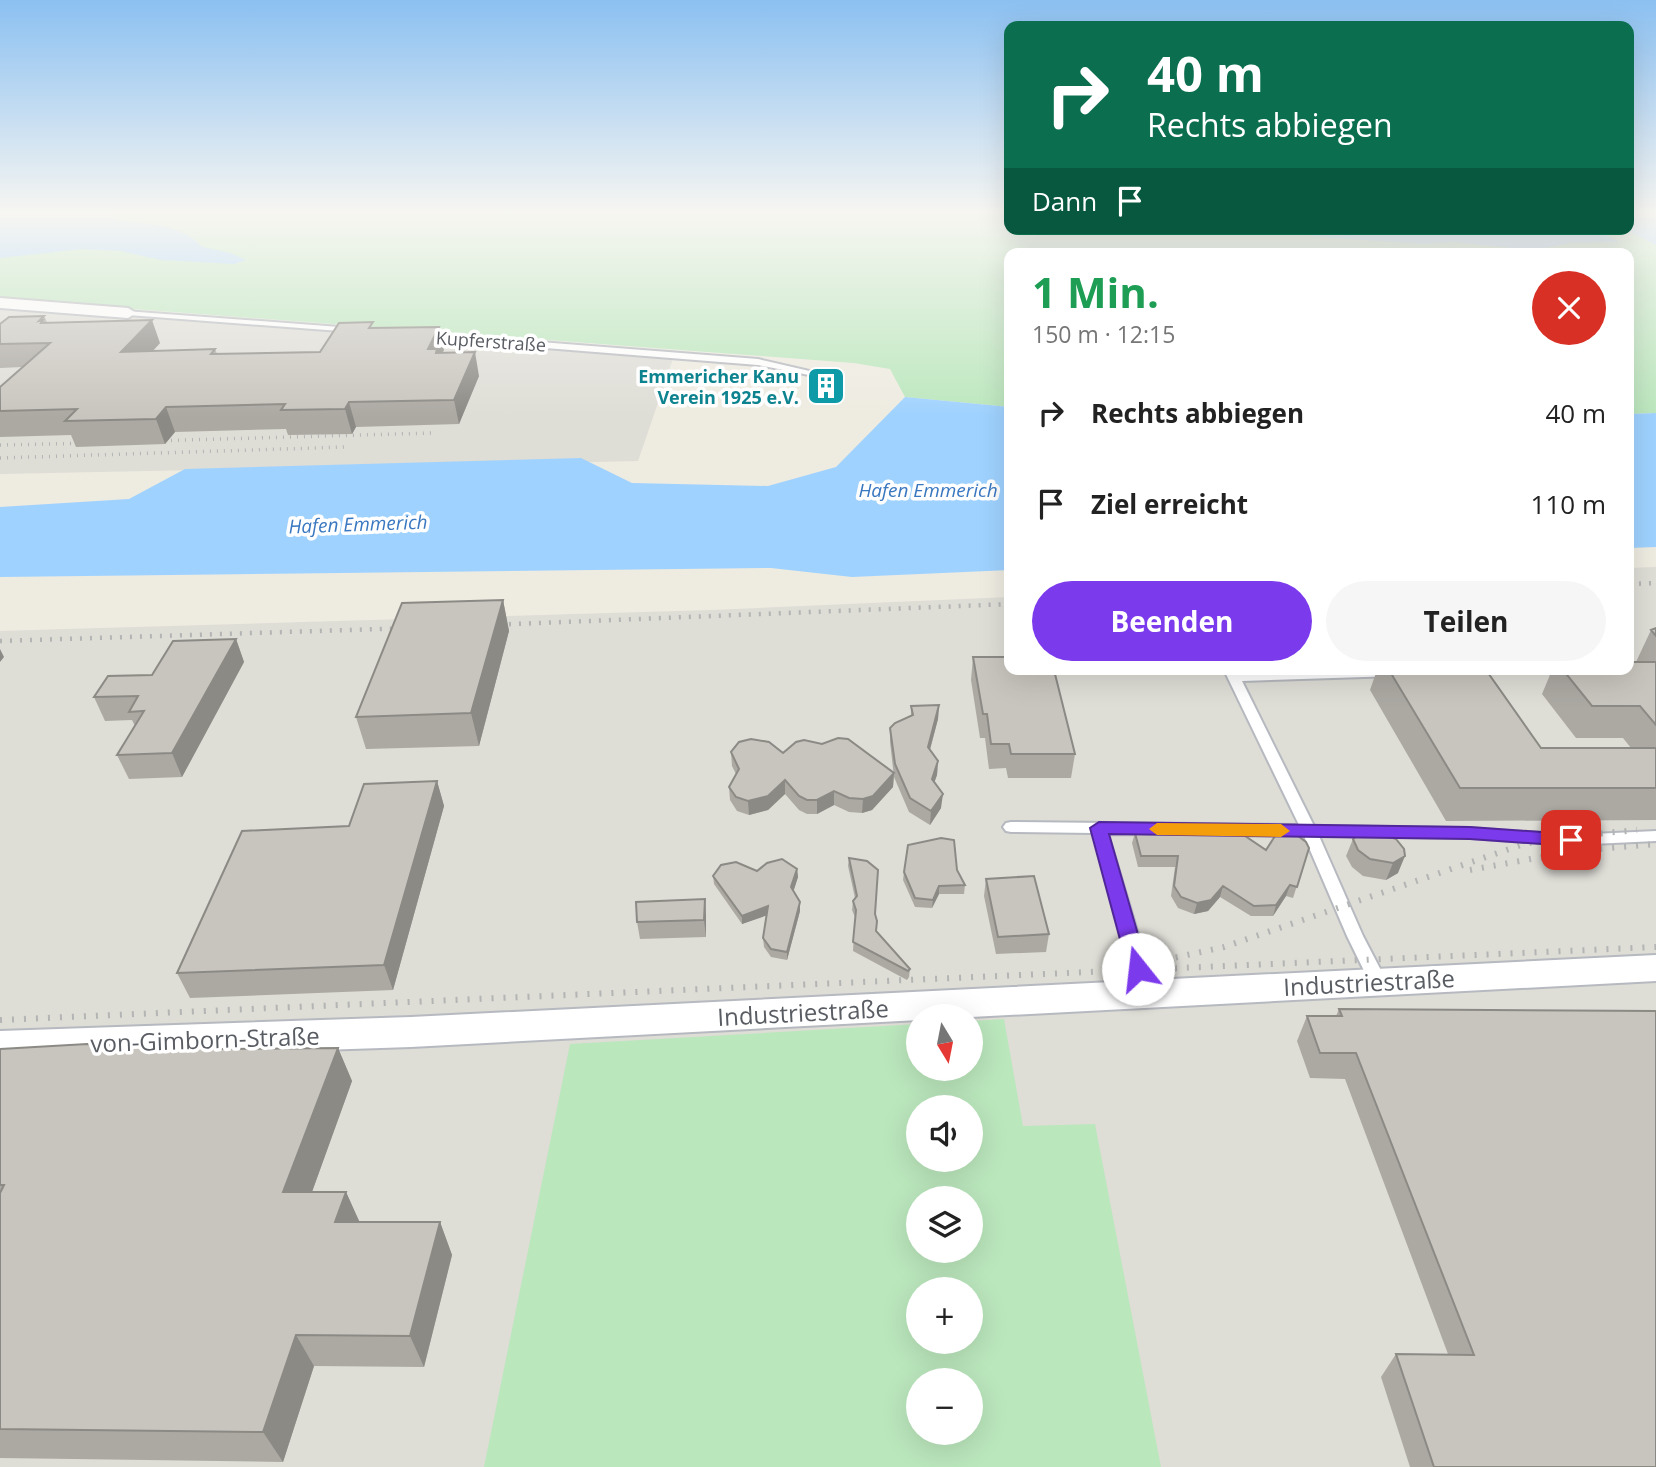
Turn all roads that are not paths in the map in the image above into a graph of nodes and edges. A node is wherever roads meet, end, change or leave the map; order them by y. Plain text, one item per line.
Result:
1 (0, 303) edge
2 (128, 313) joint
3 (369, 332) edge
4 (410, 335) edge
5 (814, 373) dead end
6 (1232, 675) edge
7 (1011, 827) dead end
8 (1099, 828) junction
9 (1309, 831) junction
10 (1656, 836) edge
11 (1656, 968) edge
12 (1378, 982) junction
13 (1147, 994) junction
14 (411, 1032) joint
15 (0, 1046) edge

1 - 2 street
2 - 3 lane
4 - 5 lane, Kupferstraße
6 - 9 lane
7 - 8 lane
8 - 9 lane
8 - 13 lane
9 - 10 lane
9 - 12 lane
11 - 12 street, Industriestraße
12 - 13 street, Industriestraße
13 - 14 street, Industriestraße
14 - 15 street, von-Gimborn-Straße

